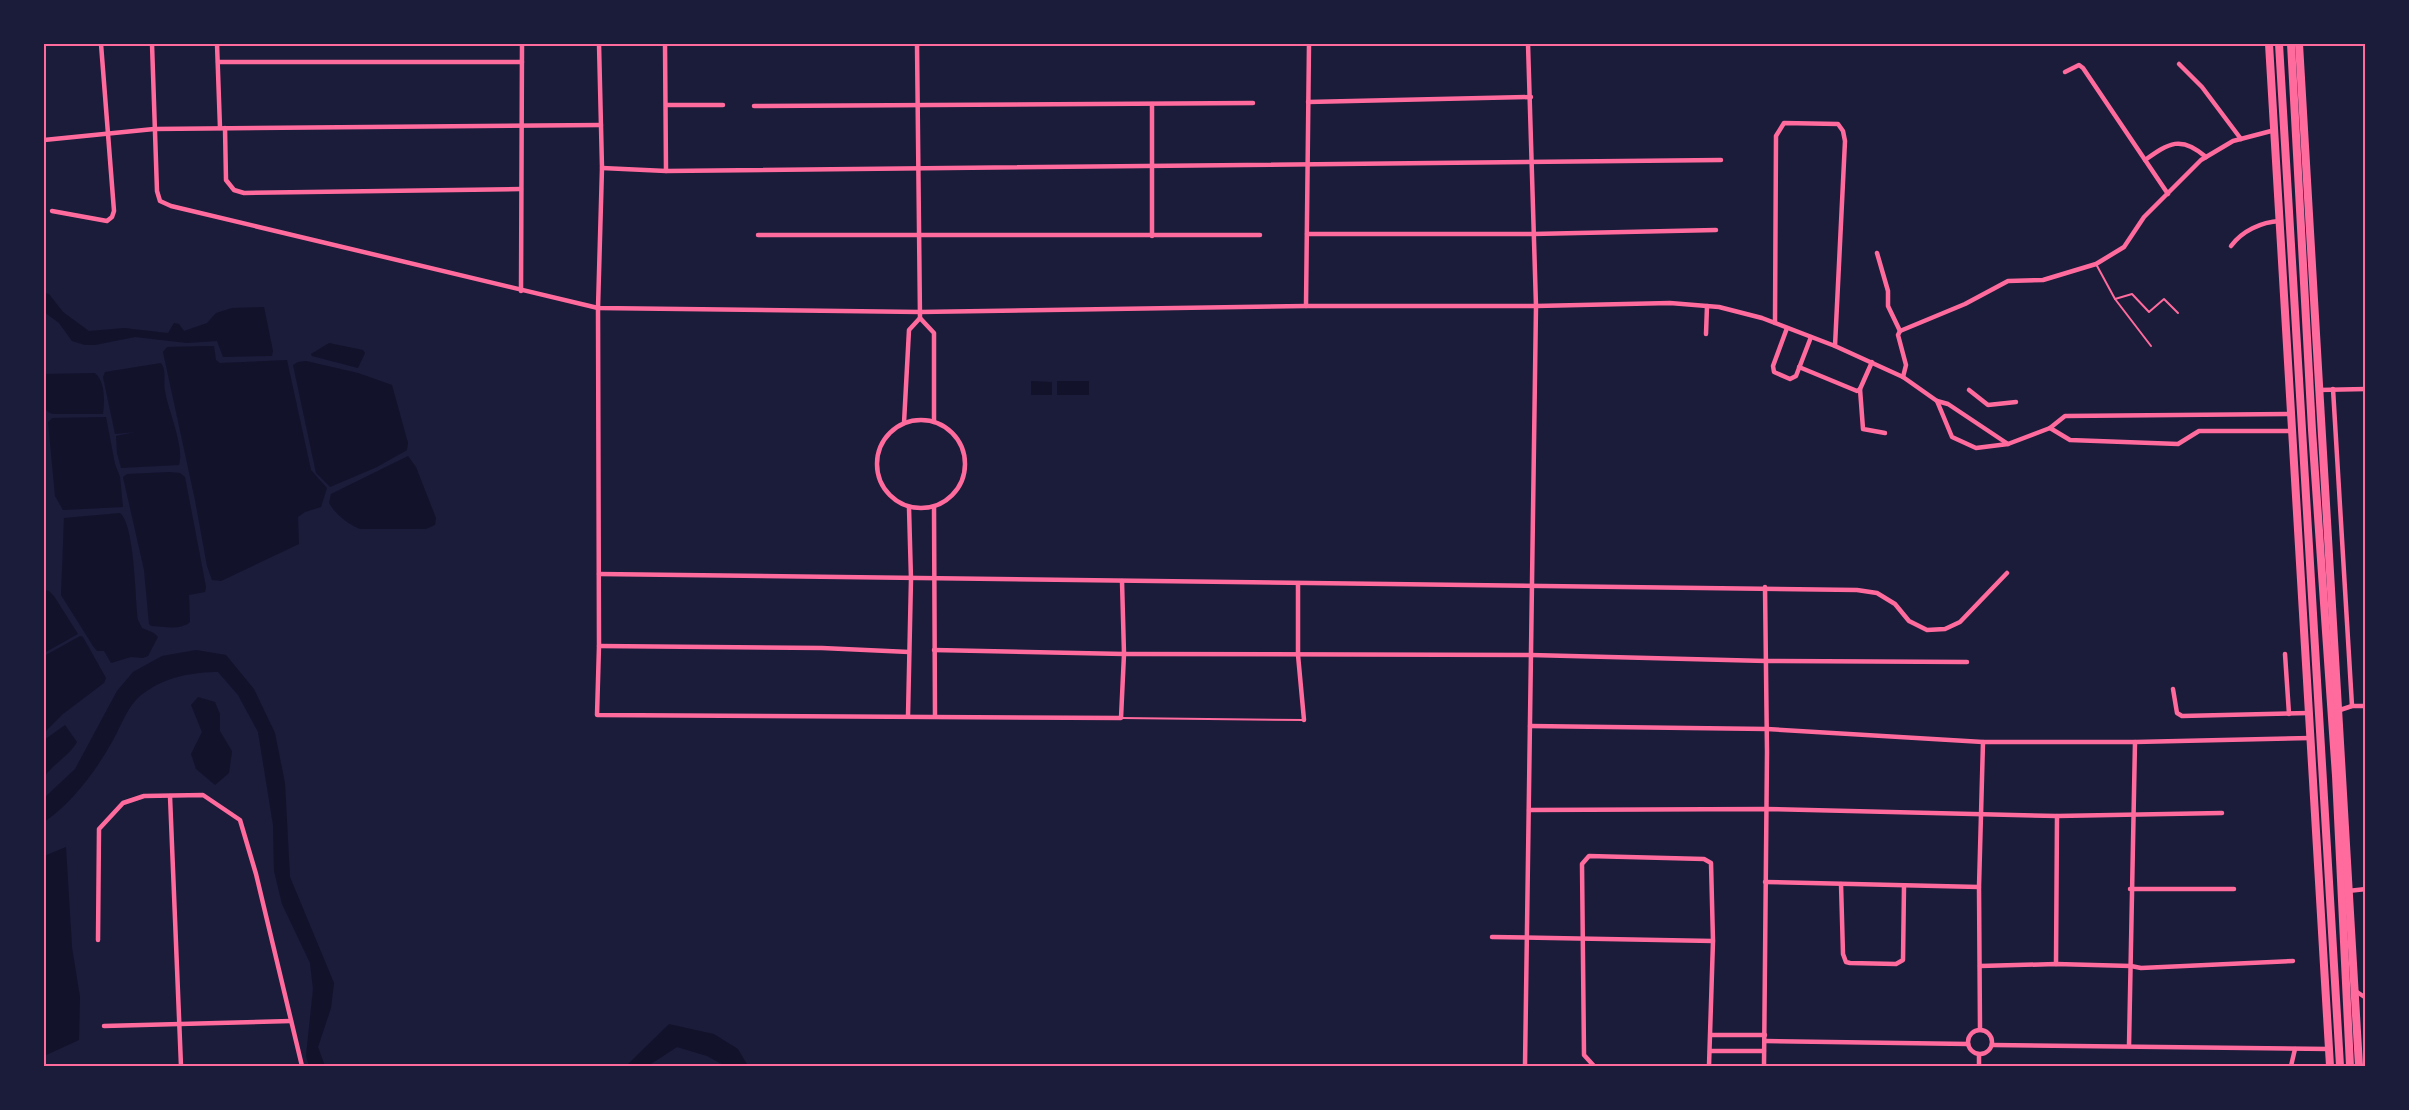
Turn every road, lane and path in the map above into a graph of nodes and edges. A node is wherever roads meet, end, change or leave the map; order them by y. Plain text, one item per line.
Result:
1 (101, 44) edge
2 (152, 44) edge
3 (217, 44) edge
4 (522, 44) edge
5 (599, 44) edge
6 (665, 44) edge
7 (917, 44) edge
8 (1309, 44) edge
9 (1528, 44) edge
10 (2269, 44) edge
11 (2279, 44) edge
12 (2291, 44) edge
13 (2299, 44) edge
14 (522, 62) junction
15 (218, 63) junction
16 (2179, 64) dead end
17 (2065, 72) dead end
18 (1531, 97) junction
19 (1308, 102) junction
20 (919, 103) junction
21 (1254, 103) dead end
22 (1152, 104) junction
23 (667, 105) junction
24 (723, 105) dead end
25 (754, 106) dead end
26 (601, 125) junction
27 (522, 127) junction
28 (222, 128) junction
29 (154, 129) junction
30 (2274, 130) junction
31 (2285, 131) junction
32 (106, 132) junction
33 (44, 140) edge
34 (2241, 140) junction
35 (2206, 157) junction
36 (1721, 160) dead end
37 (2145, 160) junction
38 (1530, 162) junction
39 (1307, 164) junction
40 (1152, 166) junction
41 (602, 168) junction
42 (917, 169) junction
43 (666, 171) junction
44 (521, 189) junction
45 (2168, 194) junction
46 (52, 211) dead end
47 (2280, 221) junction
48 (1716, 230) dead end
49 (1306, 234) junction
50 (1533, 234) junction
51 (758, 235) dead end
52 (920, 235) junction
53 (1260, 235) dead end
54 (1152, 236) junction
55 (2231, 246) dead end
56 (1877, 253) dead end
57 (2096, 264) junction
58 (521, 291) junction
59 (2115, 299) junction
60 (1306, 306) junction
61 (1536, 306) junction
62 (1707, 306) junction
63 (598, 308) junction
64 (2178, 313) dead end
65 (920, 315) junction
66 (1775, 323) junction
67 (1787, 328) junction
68 (1900, 331) junction
69 (1706, 334) dead end
70 (1811, 337) junction
71 (1835, 346) junction
72 (2151, 346) dead end
73 (1872, 362) junction
74 (1799, 368) junction
75 (1902, 377) junction
76 (1860, 389) junction
77 (2332, 389) junction
78 (2366, 389) edge
79 (1969, 390) dead end
80 (2318, 390) junction
81 (1937, 401) junction
82 (2016, 402) dead end
83 (2316, 412) junction
84 (2301, 413) junction
85 (2292, 414) junction
86 (934, 422) junction
87 (904, 423) junction
88 (2050, 428) junction
89 (2316, 430) junction
90 (2297, 431) junction
91 (1885, 433) dead end
92 (2008, 444) junction
93 (934, 507) junction
94 (909, 508) junction
95 (2325, 508) junction
96 (2339, 508) junction
97 (2007, 573) dead end
98 (599, 574) junction
99 (911, 579) junction
100 (935, 579) junction
101 (1122, 581) junction
102 (1298, 584) junction
103 (1531, 586) junction
104 (1765, 587) junction
105 (599, 646) junction
106 (934, 650) junction
107 (909, 652) junction
108 (1124, 654) junction
109 (2285, 654) dead end
110 (1298, 655) junction
111 (1531, 655) junction
112 (1766, 661) junction
113 (1967, 662) dead end
114 (2173, 689) dead end
115 (2352, 706) junction
116 (2366, 706) edge
117 (2335, 711) junction
118 (2319, 712) junction
119 (2309, 713) junction
120 (2289, 714) junction
121 (935, 716) junction
122 (908, 717) junction
123 (1121, 718) junction
124 (1304, 720) joint
125 (1530, 726) junction
126 (1767, 729) junction
127 (2336, 737) junction
128 (2311, 738) junction
129 (2320, 738) junction
130 (1983, 742) junction
131 (2135, 742) junction
132 (170, 796) junction
133 (1766, 809) junction
134 (1529, 810) junction
135 (2222, 813) dead end
136 (1982, 814) junction
137 (2057, 816) junction
138 (2132, 816) junction
139 (1765, 882) junction
140 (1841, 884) junction
141 (1904, 886) junction
142 (1979, 887) junction
143 (2130, 889) junction
144 (2234, 889) dead end
145 (2366, 889) edge
146 (2345, 891) junction
147 (1492, 937) dead end
148 (1528, 937) junction
149 (1583, 938) junction
150 (98, 940) dead end
151 (1713, 941) junction
152 (2293, 961) dead end
153 (2056, 964) junction
154 (1980, 966) junction
155 (2131, 966) junction
156 (2346, 987) junction
157 (2354, 990) junction
158 (2366, 998) edge
159 (291, 1021) junction
160 (180, 1024) junction
161 (104, 1026) dead end
162 (1980, 1030) junction
163 (1711, 1035) junction
164 (1765, 1038) junction
165 (1968, 1044) junction
166 (1993, 1045) junction
167 (2128, 1046) junction
168 (2295, 1049) junction
169 (2329, 1049) junction
170 (1710, 1051) junction
171 (1764, 1051) junction
172 (1979, 1055) junction
173 (181, 1066) edge
174 (302, 1066) edge
175 (1525, 1066) edge
176 (1594, 1066) edge
177 (1709, 1066) edge
178 (1764, 1066) edge
179 (1978, 1066) edge
180 (2291, 1066) edge
181 (2330, 1066) edge
182 (2340, 1066) edge
183 (2350, 1066) edge
184 (2359, 1066) edge

1 - 32 street
2 - 29 street
3 - 15 street
4 - 14 street
5 - 26 street
6 - 23 street
7 - 20 street
8 - 19 street
9 - 18 street
10 - 30 main road
11 - 31 main road
12 - 83 main road
13 - 80 main road
14 - 15 street
14 - 27 street
15 - 28 street
16 - 34 street
17 - 37 street
18 - 19 street
18 - 38 street
19 - 39 street
20 - 22 street
20 - 25 street
20 - 42 street
21 - 22 street
22 - 40 street
23 - 24 street
23 - 43 street
26 - 27 street
26 - 41 street
27 - 28 street
27 - 44 street
28 - 29 street
28 - 44 street
29 - 32 street
29 - 58 street
30 - 31 main road
30 - 34 street
30 - 47 main road
31 - 84 main road
32 - 33 street
32 - 46 street
34 - 35 street
35 - 37 street
35 - 45 street
36 - 38 street
37 - 45 street
38 - 39 street
38 - 50 street
39 - 40 street
39 - 49 street
40 - 42 street
40 - 54 street
41 - 43 street
41 - 63 street
42 - 43 street
42 - 52 street
44 - 58 street
45 - 57 street
47 - 55 street
47 - 85 main road
48 - 50 street
49 - 50 street
49 - 60 street
50 - 61 street
51 - 52 street
52 - 54 street
52 - 65 street
53 - 54 street
56 - 68 street
57 - 59 lane
57 - 68 street
58 - 63 street
59 - 64 lane
59 - 72 lane
60 - 61 street
60 - 65 street
61 - 62 street
61 - 103 street
62 - 66 street
62 - 69 street
63 - 65 street
63 - 98 street
65 - 86 street
65 - 87 street
66 - 67 street
66 - 71 street
67 - 70 street
67 - 74 street
68 - 75 street
70 - 71 street
70 - 74 street
71 - 73 street
73 - 75 street
73 - 76 street
74 - 76 street
75 - 81 street
76 - 91 street
77 - 78 street
77 - 80 street
77 - 96 street
79 - 82 street
80 - 83 main road
81 - 92 street
81 - 92 street
83 - 84 main road
83 - 89 main road
84 - 85 main road
84 - 90 main road
85 - 88 street
85 - 90 main road
86 - 87 street
86 - 93 street
87 - 94 street
88 - 90 street
88 - 92 street
89 - 90 main road
89 - 95 main road
89 - 117 main road
90 - 118 main road
90 - 119 main road
93 - 94 street
93 - 100 street
94 - 99 street
95 - 96 street
95 - 117 main road
96 - 115 street
97 - 104 street
98 - 99 street
98 - 105 street
99 - 100 street
99 - 107 street
100 - 101 street
100 - 106 street
101 - 102 street
101 - 108 street
102 - 103 street
102 - 110 street
103 - 104 street
103 - 111 street
104 - 112 street
105 - 107 street
105 - 122 street
106 - 108 street
106 - 121 street
107 - 122 street
108 - 110 street
108 - 123 street
109 - 120 street
110 - 111 street
110 - 124 street
111 - 112 street
111 - 125 street
112 - 113 street
112 - 126 street
114 - 120 street
115 - 116 street
115 - 117 street
117 - 118 main road
117 - 127 main road
118 - 119 main road
118 - 129 main road
119 - 120 street
119 - 128 main road
121 - 122 street
121 - 123 street
123 - 124 lane
125 - 126 street
125 - 134 street
126 - 130 street
126 - 133 street
127 - 129 main road
127 - 146 main road
128 - 129 main road
128 - 131 street
128 - 169 main road
129 - 182 main road
130 - 131 street
130 - 136 street
131 - 138 street
132 - 150 street
132 - 159 street
132 - 160 street
133 - 134 street
133 - 136 street
133 - 139 street
134 - 148 street
135 - 138 street
136 - 137 street
136 - 142 street
137 - 138 street
137 - 153 street
138 - 143 street
139 - 140 street
139 - 164 street
140 - 141 street
140 - 141 street
141 - 142 street
142 - 154 street
143 - 144 street
143 - 155 street
145 - 146 street
146 - 156 main road
146 - 157 main road
147 - 148 street
148 - 149 street
148 - 175 street
149 - 151 street
149 - 151 street
149 - 176 street
151 - 163 street
152 - 155 street
153 - 154 street
153 - 155 street
154 - 162 street
155 - 167 street
156 - 157 main road
156 - 183 main road
157 - 158 street
157 - 184 main road
159 - 160 street
159 - 174 street
160 - 161 street
160 - 173 street
162 - 165 street
162 - 166 street
163 - 164 street
163 - 170 street
164 - 165 street
164 - 171 street
165 - 172 street
166 - 167 street
166 - 172 street
167 - 168 street
168 - 169 street
168 - 180 street
169 - 181 main road
170 - 171 street
170 - 177 street
171 - 178 street
172 - 179 street

